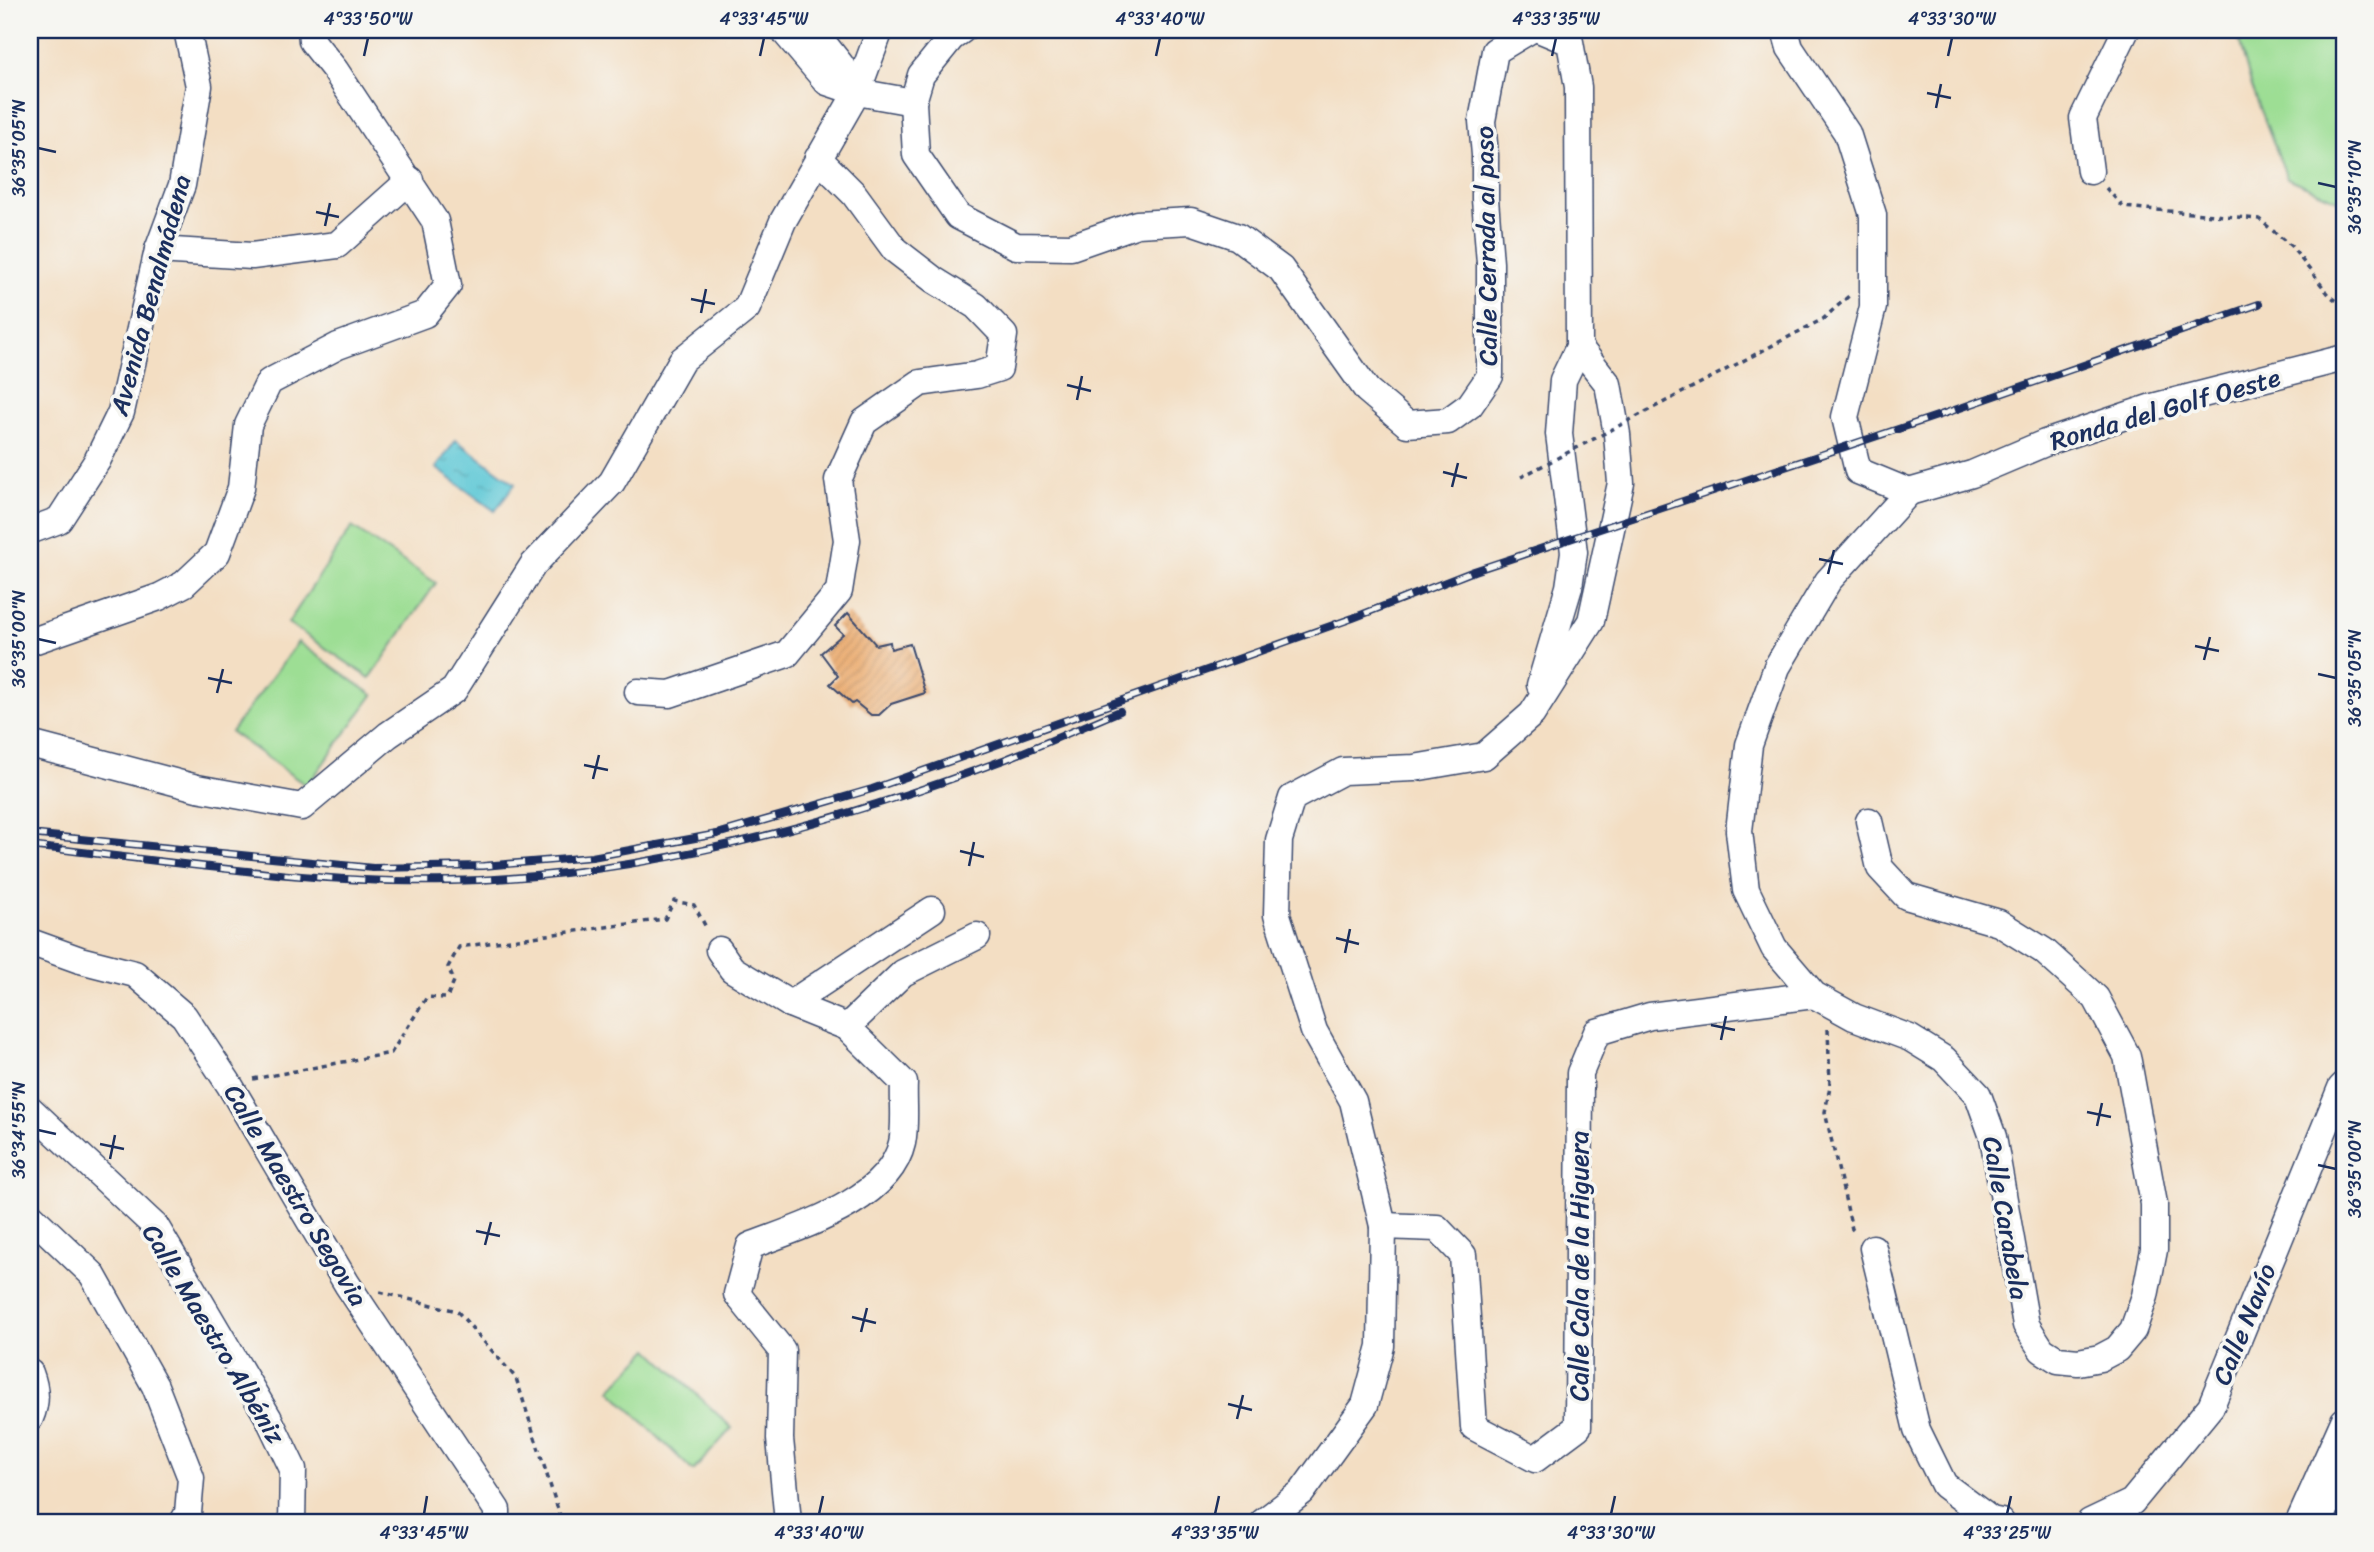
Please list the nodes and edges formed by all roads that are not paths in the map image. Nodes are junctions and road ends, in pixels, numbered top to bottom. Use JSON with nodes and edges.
{"nodes":[{"id":1,"x":187,"y":30,"type":"edge"},
{"id":2,"x":783,"y":30,"type":"edge"},
{"id":3,"x":813,"y":30,"type":"edge"},
{"id":4,"x":880,"y":30,"type":"edge"},
{"id":5,"x":962,"y":30,"type":"edge"},
{"id":6,"x":1530,"y":30,"type":"edge"},
{"id":7,"x":1541,"y":30,"type":"edge"},
{"id":8,"x":1785,"y":30,"type":"edge"},
{"id":9,"x":2126,"y":30,"type":"edge"},
{"id":10,"x":318,"y":34,"type":"edge"},
{"id":11,"x":857,"y":92,"type":"junction"},
{"id":12,"x":913,"y":102,"type":"junction"},
{"id":13,"x":818,"y":158,"type":"junction"},
{"id":14,"x":2090,"y":171,"type":"road end"},
{"id":15,"x":410,"y":180,"type":"junction"},
{"id":16,"x":158,"y":250,"type":"junction"},
{"id":17,"x":1579,"y":347,"type":"junction"},
{"id":18,"x":2344,"y":358,"type":"edge"},
{"id":19,"x":1909,"y":492,"type":"junction"},
{"id":20,"x":32,"y":530,"type":"dead end"},
{"id":21,"x":30,"y":642,"type":"edge"},
{"id":22,"x":638,"y":692,"type":"dead end"},
{"id":23,"x":1532,"y":714,"type":"junction"},
{"id":24,"x":30,"y":744,"type":"edge"},
{"id":25,"x":1869,"y":821,"type":"dead end"},
{"id":26,"x":932,"y":910,"type":"dead end"},
{"id":27,"x":976,"y":936,"type":"dead end"},
{"id":28,"x":30,"y":942,"type":"edge"},
{"id":29,"x":719,"y":950,"type":"road end"},
{"id":30,"x":1814,"y":995,"type":"junction"},
{"id":31,"x":790,"y":1004,"type":"junction"},
{"id":32,"x":847,"y":1027,"type":"junction"},
{"id":33,"x":2344,"y":1085,"type":"edge"},
{"id":34,"x":30,"y":1109,"type":"edge"},
{"id":35,"x":30,"y":1215,"type":"edge"},
{"id":36,"x":1383,"y":1226,"type":"junction"},
{"id":37,"x":1873,"y":1248,"type":"road end"},
{"id":38,"x":30,"y":1373,"type":"edge"},
{"id":39,"x":30,"y":1418,"type":"edge"},
{"id":40,"x":2344,"y":1421,"type":"edge"},
{"id":41,"x":2344,"y":1464,"type":"edge"},
{"id":42,"x":183,"y":1522,"type":"edge"},
{"id":43,"x":292,"y":1522,"type":"edge"},
{"id":44,"x":497,"y":1522,"type":"edge"},
{"id":45,"x":788,"y":1522,"type":"edge"},
{"id":46,"x":1263,"y":1522,"type":"edge"},
{"id":47,"x":2001,"y":1522,"type":"edge"},
{"id":48,"x":2090,"y":1522,"type":"edge"},
{"id":49,"x":2299,"y":1522,"type":"edge"},
{"id":50,"x":2320,"y":1522,"type":"edge"}],
"edges":[{"from":1,"to":16,"type":"street","name":"Avenida Benalmádena"},
{"from":2,"to":11,"type":"street"},
{"from":3,"to":11,"type":"street"},
{"from":4,"to":11,"type":"street"},
{"from":5,"to":12,"type":"street"},
{"from":6,"to":12,"type":"street","name":"Calle Cerrada al paso"},
{"from":7,"to":17,"type":"street"},
{"from":8,"to":19,"type":"street"},
{"from":9,"to":14,"type":"street"},
{"from":10,"to":15,"type":"street"},
{"from":11,"to":12,"type":"street"},
{"from":11,"to":13,"type":"street"},
{"from":13,"to":22,"type":"street"},
{"from":13,"to":24,"type":"street"},
{"from":15,"to":16,"type":"street"},
{"from":15,"to":21,"type":"street"},
{"from":16,"to":20,"type":"street","name":"Avenida Benalmádena"},
{"from":17,"to":23,"type":"street"},
{"from":17,"to":23,"type":"street"},
{"from":18,"to":19,"type":"street","name":"Ronda del Golf Oeste"},
{"from":19,"to":30,"type":"street","name":"Calle Carabela"},
{"from":23,"to":36,"type":"street"},
{"from":25,"to":30,"type":"street","name":"Calle Carabela"},
{"from":26,"to":31,"type":"street"},
{"from":27,"to":32,"type":"street"},
{"from":28,"to":44,"type":"street","name":"Calle Maestro Segovia"},
{"from":29,"to":31,"type":"street"},
{"from":30,"to":36,"type":"street","name":"Calle Cala de la Higuera"},
{"from":31,"to":32,"type":"street"},
{"from":32,"to":45,"type":"street"},
{"from":33,"to":48,"type":"street","name":"Calle Navío"},
{"from":34,"to":43,"type":"street","name":"Calle Maestro Albéniz"},
{"from":35,"to":42,"type":"street"},
{"from":36,"to":46,"type":"street"},
{"from":37,"to":47,"type":"street"},
{"from":38,"to":39,"type":"street"},
{"from":40,"to":49,"type":"street"},
{"from":41,"to":50,"type":"street"}]}
